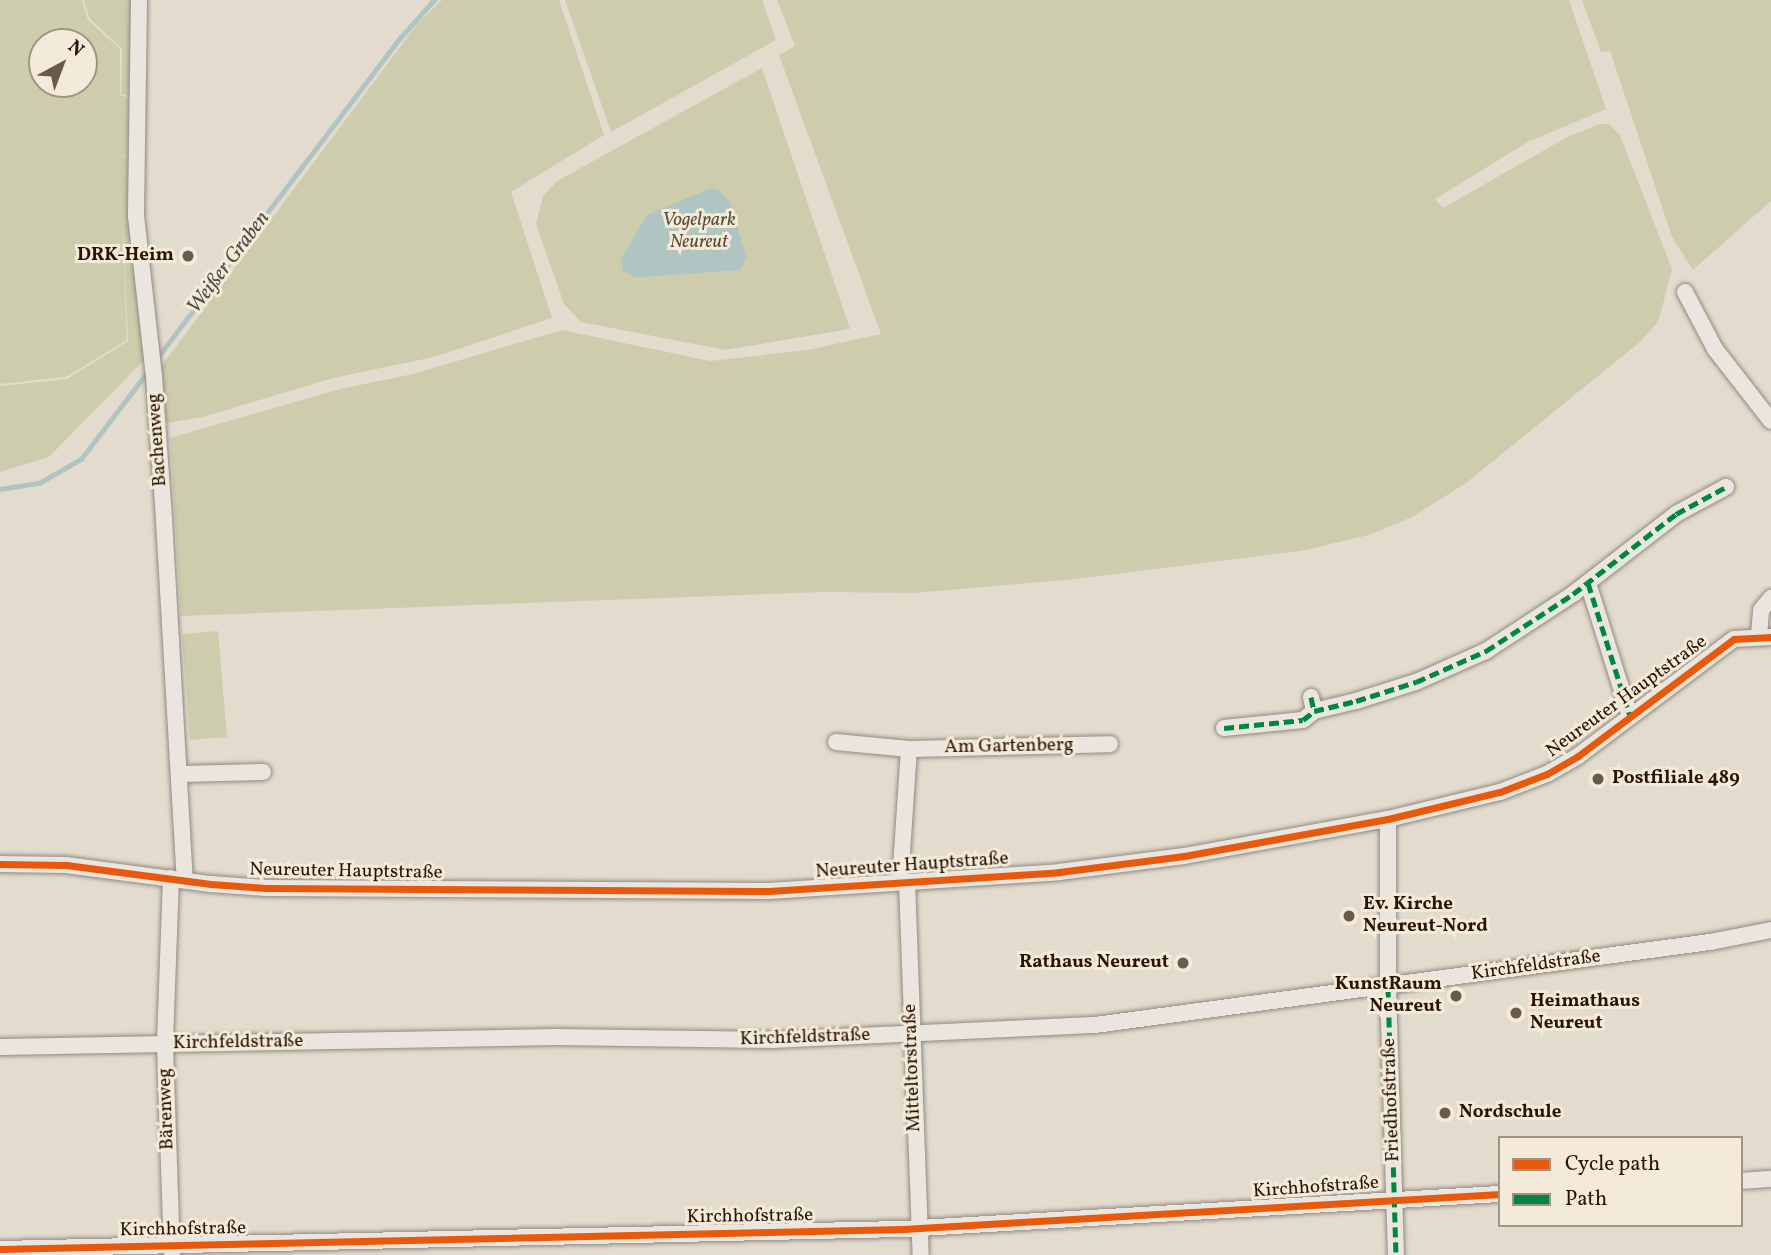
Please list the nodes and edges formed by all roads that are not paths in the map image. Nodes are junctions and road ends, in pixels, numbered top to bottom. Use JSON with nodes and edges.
{"nodes":[{"id":1,"x":139,"y":0,"type":"edge"},
{"id":2,"x":1685,"y":292,"type":"dead end"},
{"id":3,"x":1771,"y":421,"type":"edge"},
{"id":4,"x":1726,"y":487,"type":"dead end"},
{"id":5,"x":1588,"y":583,"type":"junction"},
{"id":6,"x":1771,"y":598,"type":"edge"},
{"id":7,"x":1765,"y":636,"type":"edge"},
{"id":8,"x":1630,"y":716,"type":"junction"},
{"id":9,"x":1224,"y":728,"type":"dead end"},
{"id":10,"x":836,"y":742,"type":"dead end"},
{"id":11,"x":1110,"y":744,"type":"dead end"},
{"id":12,"x":909,"y":749,"type":"junction"},
{"id":13,"x":263,"y":772,"type":"dead end"},
{"id":14,"x":179,"y":774,"type":"junction"},
{"id":15,"x":1388,"y":820,"type":"junction"},
{"id":16,"x":0,"y":864,"type":"edge"},
{"id":17,"x":178,"y":879,"type":"junction"},
{"id":18,"x":903,"y":882,"type":"junction"},
{"id":19,"x":1771,"y":929,"type":"edge"},
{"id":20,"x":1388,"y":987,"type":"junction"},
{"id":21,"x":912,"y":1035,"type":"junction"},
{"id":22,"x":165,"y":1044,"type":"junction"},
{"id":23,"x":0,"y":1047,"type":"edge"},
{"id":24,"x":1771,"y":1180,"type":"edge"},
{"id":25,"x":1743,"y":1181,"type":"edge"},
{"id":26,"x":1498,"y":1194,"type":"edge"},
{"id":27,"x":1396,"y":1199,"type":"junction"},
{"id":28,"x":920,"y":1228,"type":"junction"},
{"id":29,"x":0,"y":1249,"type":"edge"},
{"id":30,"x":172,"y":1250,"type":"edge"},
{"id":31,"x":921,"y":1255,"type":"edge"},
{"id":32,"x":1396,"y":1255,"type":"edge"}],
"edges":[{"from":1,"to":14,"type":"street","name":"Bachenweg"},
{"from":2,"to":3,"type":"street"},
{"from":4,"to":5,"type":"street"},
{"from":5,"to":8,"type":"street"},
{"from":5,"to":9,"type":"street"},
{"from":6,"to":7,"type":"street","name":"Neureuter Hauptstraße"},
{"from":7,"to":8,"type":"street","name":"Neureuter Hauptstraße"},
{"from":8,"to":15,"type":"street","name":"Neureuter Hauptstraße"},
{"from":10,"to":12,"type":"street","name":"Am Gartenberg"},
{"from":11,"to":12,"type":"street","name":"Am Gartenberg"},
{"from":12,"to":18,"type":"street"},
{"from":13,"to":14,"type":"street"},
{"from":14,"to":17,"type":"street","name":"Bachenweg"},
{"from":15,"to":18,"type":"street","name":"Neureuter Hauptstraße"},
{"from":15,"to":20,"type":"street","name":"Friedhofstraße"},
{"from":16,"to":17,"type":"street","name":"Neureuter Hauptstraße"},
{"from":17,"to":18,"type":"street","name":"Neureuter Hauptstraße"},
{"from":17,"to":22,"type":"street","name":"Bärenweg"},
{"from":18,"to":21,"type":"street","name":"Mitteltorstraße"},
{"from":19,"to":20,"type":"street","name":"Kirchfeldstraße"},
{"from":20,"to":21,"type":"street","name":"Kirchfeldstraße"},
{"from":20,"to":27,"type":"street","name":"Friedhofstraße"},
{"from":21,"to":22,"type":"street","name":"Kirchfeldstraße"},
{"from":21,"to":28,"type":"street","name":"Mitteltorstraße"},
{"from":22,"to":23,"type":"street","name":"Kirchfeldstraße"},
{"from":22,"to":30,"type":"street","name":"Bärenweg"},
{"from":24,"to":25,"type":"street"},
{"from":26,"to":27,"type":"street","name":"Kirchhofstraße"},
{"from":27,"to":28,"type":"street","name":"Kirchhofstraße"},
{"from":27,"to":32,"type":"street","name":"Friedhofstraße"},
{"from":28,"to":30,"type":"street","name":"Kirchhofstraße"},
{"from":28,"to":31,"type":"street","name":"Mitteltorstraße"},
{"from":29,"to":30,"type":"street","name":"Kirchhofstraße"}]}
